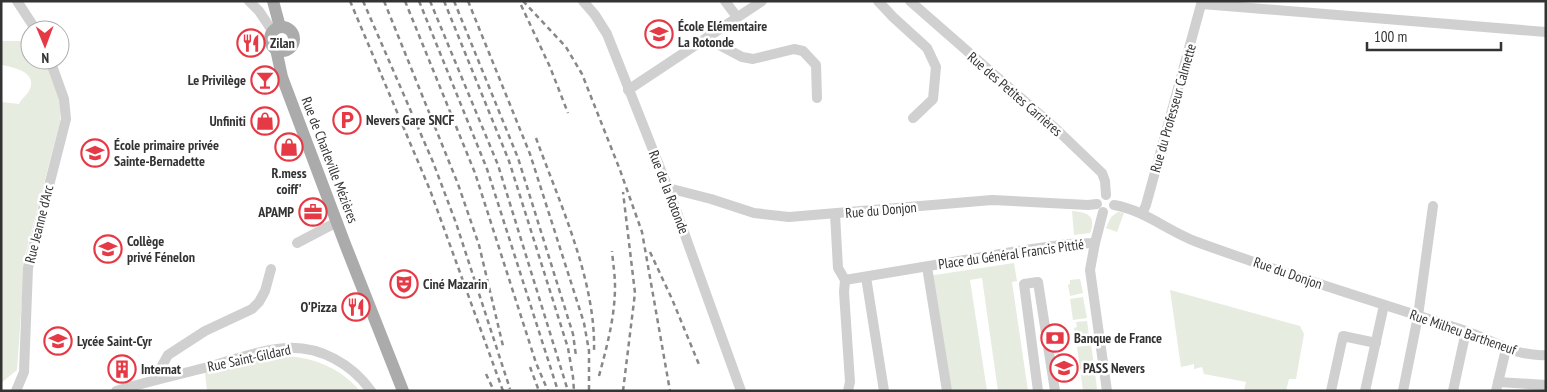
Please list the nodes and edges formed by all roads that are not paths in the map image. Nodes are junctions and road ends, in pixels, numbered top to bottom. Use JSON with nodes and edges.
{"nodes":[{"id":1,"x":249,"y":1,"type":"edge"},
{"id":2,"x":273,"y":1,"type":"edge"},
{"id":3,"x":583,"y":1,"type":"edge"},
{"id":4,"x":725,"y":1,"type":"edge"},
{"id":5,"x":762,"y":1,"type":"edge"},
{"id":6,"x":878,"y":1,"type":"edge"},
{"id":7,"x":910,"y":1,"type":"edge"},
{"id":8,"x":20,"y":2,"type":"edge"},
{"id":9,"x":1202,"y":3,"type":"edge"},
{"id":10,"x":737,"y":17,"type":"junction"},
{"id":11,"x":30,"y":20,"type":"edge"},
{"id":12,"x":276,"y":30,"type":"junction"},
{"id":13,"x":1546,"y":32,"type":"edge"},
{"id":14,"x":709,"y":35,"type":"junction"},
{"id":15,"x":279,"y":54,"type":"junction"},
{"id":16,"x":54,"y":70,"type":"edge"},
{"id":17,"x":628,"y":90,"type":"junction"},
{"id":18,"x":817,"y":98,"type":"dead end"},
{"id":19,"x":912,"y":118,"type":"dead end"},
{"id":20,"x":668,"y":188,"type":"junction"},
{"id":21,"x":1106,"y":195,"type":"junction"},
{"id":22,"x":1114,"y":205,"type":"junction"},
{"id":23,"x":1433,"y":206,"type":"dead end"},
{"id":24,"x":1100,"y":208,"type":"junction"},
{"id":25,"x":834,"y":214,"type":"junction"},
{"id":26,"x":1142,"y":214,"type":"junction"},
{"id":27,"x":337,"y":222,"type":"junction"},
{"id":28,"x":297,"y":243,"type":"dead end"},
{"id":29,"x":1095,"y":243,"type":"junction"},
{"id":30,"x":927,"y":267,"type":"junction"},
{"id":31,"x":271,"y":269,"type":"dead end"},
{"id":32,"x":866,"y":276,"type":"junction"},
{"id":33,"x":845,"y":280,"type":"junction"},
{"id":34,"x":1382,"y":305,"type":"junction"},
{"id":35,"x":1418,"y":316,"type":"junction"},
{"id":36,"x":1466,"y":331,"type":"junction"},
{"id":37,"x":1376,"y":343,"type":"junction"},
{"id":38,"x":1506,"y":348,"type":"junction"},
{"id":39,"x":1546,"y":355,"type":"edge"},
{"id":40,"x":154,"y":380,"type":"junction"},
{"id":41,"x":1546,"y":385,"type":"edge"},
{"id":42,"x":1497,"y":386,"type":"edge"},
{"id":43,"x":16,"y":391,"type":"edge"},
{"id":44,"x":116,"y":391,"type":"edge"},
{"id":45,"x":371,"y":391,"type":"edge"},
{"id":46,"x":403,"y":391,"type":"edge"},
{"id":47,"x":741,"y":391,"type":"edge"},
{"id":48,"x":848,"y":391,"type":"edge"},
{"id":49,"x":884,"y":391,"type":"edge"},
{"id":50,"x":946,"y":391,"type":"edge"},
{"id":51,"x":1038,"y":391,"type":"edge"},
{"id":52,"x":1055,"y":391,"type":"edge"},
{"id":53,"x":1107,"y":391,"type":"edge"},
{"id":54,"x":1331,"y":391,"type":"edge"},
{"id":55,"x":1365,"y":391,"type":"edge"},
{"id":56,"x":1403,"y":391,"type":"edge"},
{"id":57,"x":1453,"y":391,"type":"edge"}],
"edges":[{"from":1,"to":12,"type":"street"},
{"from":2,"to":12,"type":"main road"},
{"from":3,"to":17,"type":"street","name":"Rue de la Rotonde"},
{"from":4,"to":10,"type":"street"},
{"from":5,"to":10,"type":"street"},
{"from":6,"to":19,"type":"street"},
{"from":7,"to":21,"type":"street","name":"Rue des Petites Carrières"},
{"from":8,"to":11,"type":"street"},
{"from":9,"to":13,"type":"street"},
{"from":9,"to":26,"type":"street","name":"Rue du Professeur Calmette"},
{"from":10,"to":14,"type":"street"},
{"from":12,"to":15,"type":"main road"},
{"from":12,"to":15,"type":"main road"},
{"from":14,"to":17,"type":"street"},
{"from":14,"to":18,"type":"street"},
{"from":15,"to":27,"type":"main road","name":"Rue de Charleville Mézières"},
{"from":16,"to":43,"type":"street","name":"Rue Jeanne d'Arc"},
{"from":17,"to":20,"type":"street","name":"Rue de la Rotonde"},
{"from":20,"to":25,"type":"street","name":"Rue du Donjon"},
{"from":20,"to":47,"type":"street","name":"Rue de la Rotonde"},
{"from":21,"to":22,"type":"street"},
{"from":21,"to":24,"type":"street"},
{"from":22,"to":24,"type":"street"},
{"from":22,"to":26,"type":"street","name":"Rue du Donjon"},
{"from":23,"to":35,"type":"street"},
{"from":24,"to":25,"type":"street","name":"Rue du Donjon"},
{"from":24,"to":29,"type":"street"},
{"from":25,"to":33,"type":"street"},
{"from":26,"to":34,"type":"street","name":"Rue du Donjon"},
{"from":27,"to":28,"type":"street"},
{"from":27,"to":46,"type":"main road","name":"Rue de Charleville Mézières"},
{"from":29,"to":30,"type":"street","name":"Place du Général Francis Pittié"},
{"from":29,"to":53,"type":"street"},
{"from":30,"to":32,"type":"street","name":"Place du Général Francis Pittié"},
{"from":30,"to":50,"type":"street","name":"Place du Général Francis Pittié"},
{"from":31,"to":40,"type":"street"},
{"from":32,"to":33,"type":"street","name":"Place du Général Francis Pittié"},
{"from":32,"to":49,"type":"street"},
{"from":33,"to":48,"type":"street"},
{"from":34,"to":35,"type":"street","name":"Rue Milheu Bartheneuf"},
{"from":34,"to":37,"type":"street"},
{"from":35,"to":36,"type":"street","name":"Rue Milheu Bartheneuf"},
{"from":35,"to":56,"type":"street"},
{"from":36,"to":38,"type":"street","name":"Rue Milheu Bartheneuf"},
{"from":36,"to":57,"type":"street"},
{"from":37,"to":54,"type":"street"},
{"from":37,"to":55,"type":"street"},
{"from":38,"to":39,"type":"street","name":"Rue Milheu Bartheneuf"},
{"from":38,"to":42,"type":"street"},
{"from":40,"to":44,"type":"street","name":"Rue Saint-Gildard"},
{"from":40,"to":45,"type":"street","name":"Rue Saint-Gildard"},
{"from":41,"to":42,"type":"street"},
{"from":51,"to":52,"type":"street"}]}
